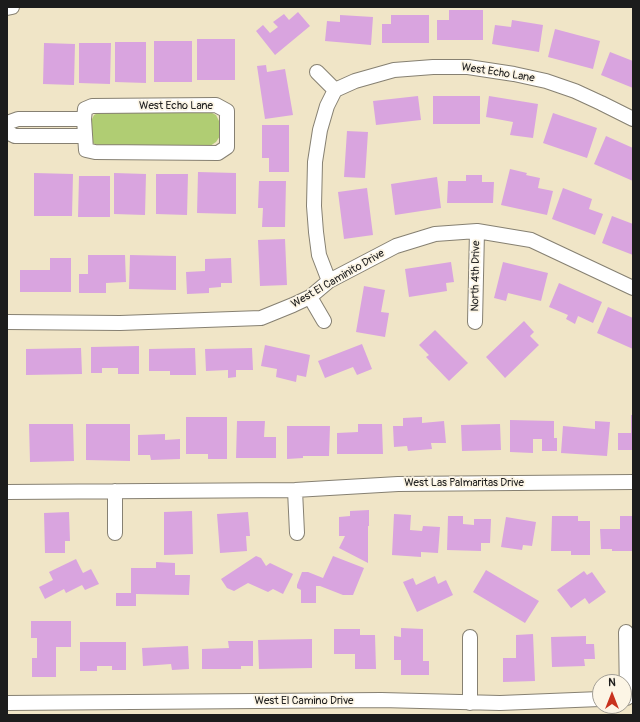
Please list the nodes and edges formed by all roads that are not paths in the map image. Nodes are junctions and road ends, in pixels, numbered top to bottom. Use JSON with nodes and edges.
{"nodes":[{"id":1,"x":12,"y":7,"type":"edge"},
{"id":2,"x":7,"y":8,"type":"edge"},
{"id":3,"x":317,"y":72,"type":"dead end"},
{"id":4,"x":335,"y":90,"type":"junction"},
{"id":5,"x":84,"y":118,"type":"junction"},
{"id":6,"x":633,"y":119,"type":"edge"},
{"id":7,"x":7,"y":122,"type":"edge"},
{"id":8,"x":7,"y":132,"type":"edge"},
{"id":9,"x":85,"y":136,"type":"junction"},
{"id":10,"x":477,"y":231,"type":"junction"},
{"id":11,"x":329,"y":281,"type":"junction"},
{"id":12,"x":633,"y":288,"type":"edge"},
{"id":13,"x":310,"y":297,"type":"junction"},
{"id":14,"x":324,"y":321,"type":"dead end"},
{"id":15,"x":7,"y":322,"type":"edge"},
{"id":16,"x":475,"y":322,"type":"dead end"},
{"id":17,"x":633,"y":482,"type":"edge"},
{"id":18,"x":295,"y":490,"type":"junction"},
{"id":19,"x":115,"y":491,"type":"junction"},
{"id":20,"x":7,"y":492,"type":"edge"},
{"id":21,"x":115,"y":533,"type":"dead end"},
{"id":22,"x":296,"y":533,"type":"dead end"},
{"id":23,"x":626,"y":632,"type":"dead end"},
{"id":24,"x":470,"y":637,"type":"dead end"},
{"id":25,"x":627,"y":674,"type":"edge"},
{"id":26,"x":592,"y":699,"type":"edge"},
{"id":27,"x":7,"y":703,"type":"edge"},
{"id":28,"x":470,"y":703,"type":"junction"}],
"edges":[{"from":1,"to":2,"type":"street"},
{"from":3,"to":4,"type":"street"},
{"from":4,"to":6,"type":"street","name":"West Echo Lane"},
{"from":4,"to":11,"type":"street"},
{"from":5,"to":7,"type":"street"},
{"from":5,"to":9,"type":"street","name":"West Echo Lane"},
{"from":5,"to":9,"type":"street","name":"West Echo Lane"},
{"from":8,"to":9,"type":"street"},
{"from":10,"to":11,"type":"street","name":"West El Caminito Drive"},
{"from":10,"to":12,"type":"street","name":"West El Caminito Drive"},
{"from":10,"to":16,"type":"street","name":"North 4th Drive"},
{"from":11,"to":13,"type":"street","name":"West El Caminito Drive"},
{"from":13,"to":14,"type":"street"},
{"from":13,"to":15,"type":"street","name":"West El Caminito Drive"},
{"from":17,"to":18,"type":"street","name":"West Las Palmaritas Drive"},
{"from":18,"to":19,"type":"street","name":"West Las Palmaritas Drive"},
{"from":18,"to":22,"type":"street"},
{"from":19,"to":20,"type":"street","name":"West Las Palmaritas Drive"},
{"from":19,"to":21,"type":"street"},
{"from":23,"to":25,"type":"street"},
{"from":24,"to":28,"type":"street"},
{"from":26,"to":28,"type":"street","name":"West El Camino Drive"},
{"from":27,"to":28,"type":"street","name":"West El Camino Drive"}]}
